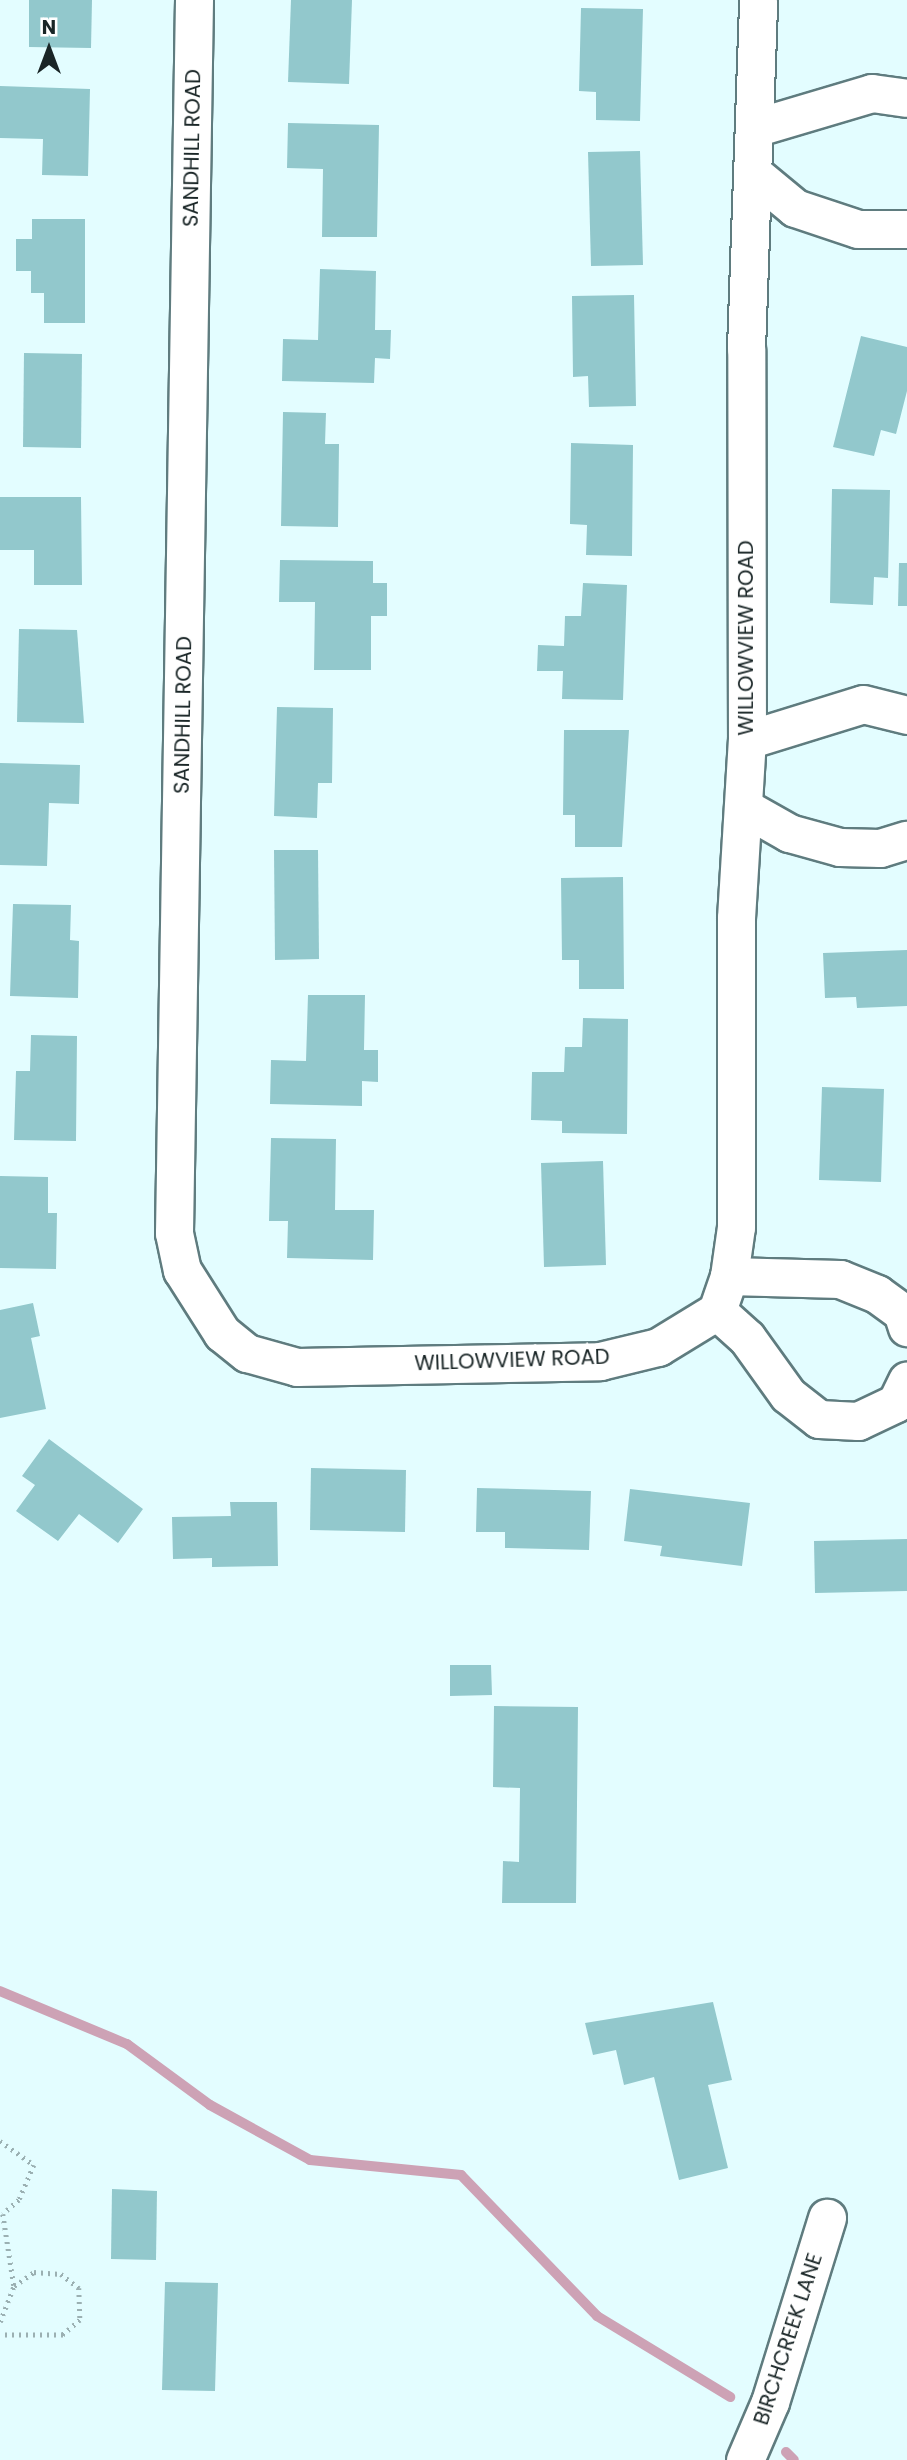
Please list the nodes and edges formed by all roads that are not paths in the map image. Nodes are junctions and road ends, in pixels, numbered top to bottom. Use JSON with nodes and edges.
{"nodes":[{"id":1,"x":194,"y":0,"type":"edge"},
{"id":2,"x":758,"y":0,"type":"edge"},
{"id":3,"x":907,"y":98,"type":"edge"},
{"id":4,"x":754,"y":128,"type":"junction"},
{"id":5,"x":754,"y":174,"type":"junction"},
{"id":6,"x":907,"y":229,"type":"edge"},
{"id":7,"x":907,"y":715,"type":"edge"},
{"id":8,"x":747,"y":740,"type":"junction"},
{"id":9,"x":745,"y":808,"type":"junction"},
{"id":10,"x":907,"y":840,"type":"edge"},
{"id":11,"x":729,"y":1276,"type":"junction"},
{"id":12,"x":717,"y":1311,"type":"junction"},
{"id":13,"x":907,"y":1327,"type":"edge"},
{"id":14,"x":297,"y":1367,"type":"joint"},
{"id":15,"x":907,"y":1380,"type":"edge"},
{"id":16,"x":827,"y":2218,"type":"dead end"},
{"id":17,"x":745,"y":2460,"type":"edge"}],
"edges":[{"from":1,"to":14,"type":"street","name":"SANDHILL ROAD"},
{"from":2,"to":4,"type":"street","name":"WILLOWVIEW ROAD"},
{"from":3,"to":4,"type":"street"},
{"from":4,"to":5,"type":"street","name":"WILLOWVIEW ROAD"},
{"from":5,"to":6,"type":"street"},
{"from":5,"to":8,"type":"street","name":"WILLOWVIEW ROAD"},
{"from":7,"to":8,"type":"street"},
{"from":8,"to":9,"type":"street","name":"WILLOWVIEW ROAD"},
{"from":9,"to":10,"type":"street"},
{"from":9,"to":11,"type":"street","name":"WILLOWVIEW ROAD"},
{"from":11,"to":12,"type":"street","name":"WILLOWVIEW ROAD"},
{"from":11,"to":13,"type":"street"},
{"from":12,"to":14,"type":"street","name":"WILLOWVIEW ROAD"},
{"from":12,"to":15,"type":"street"},
{"from":16,"to":17,"type":"street","name":"BIRCHCREEK LANE"}]}
